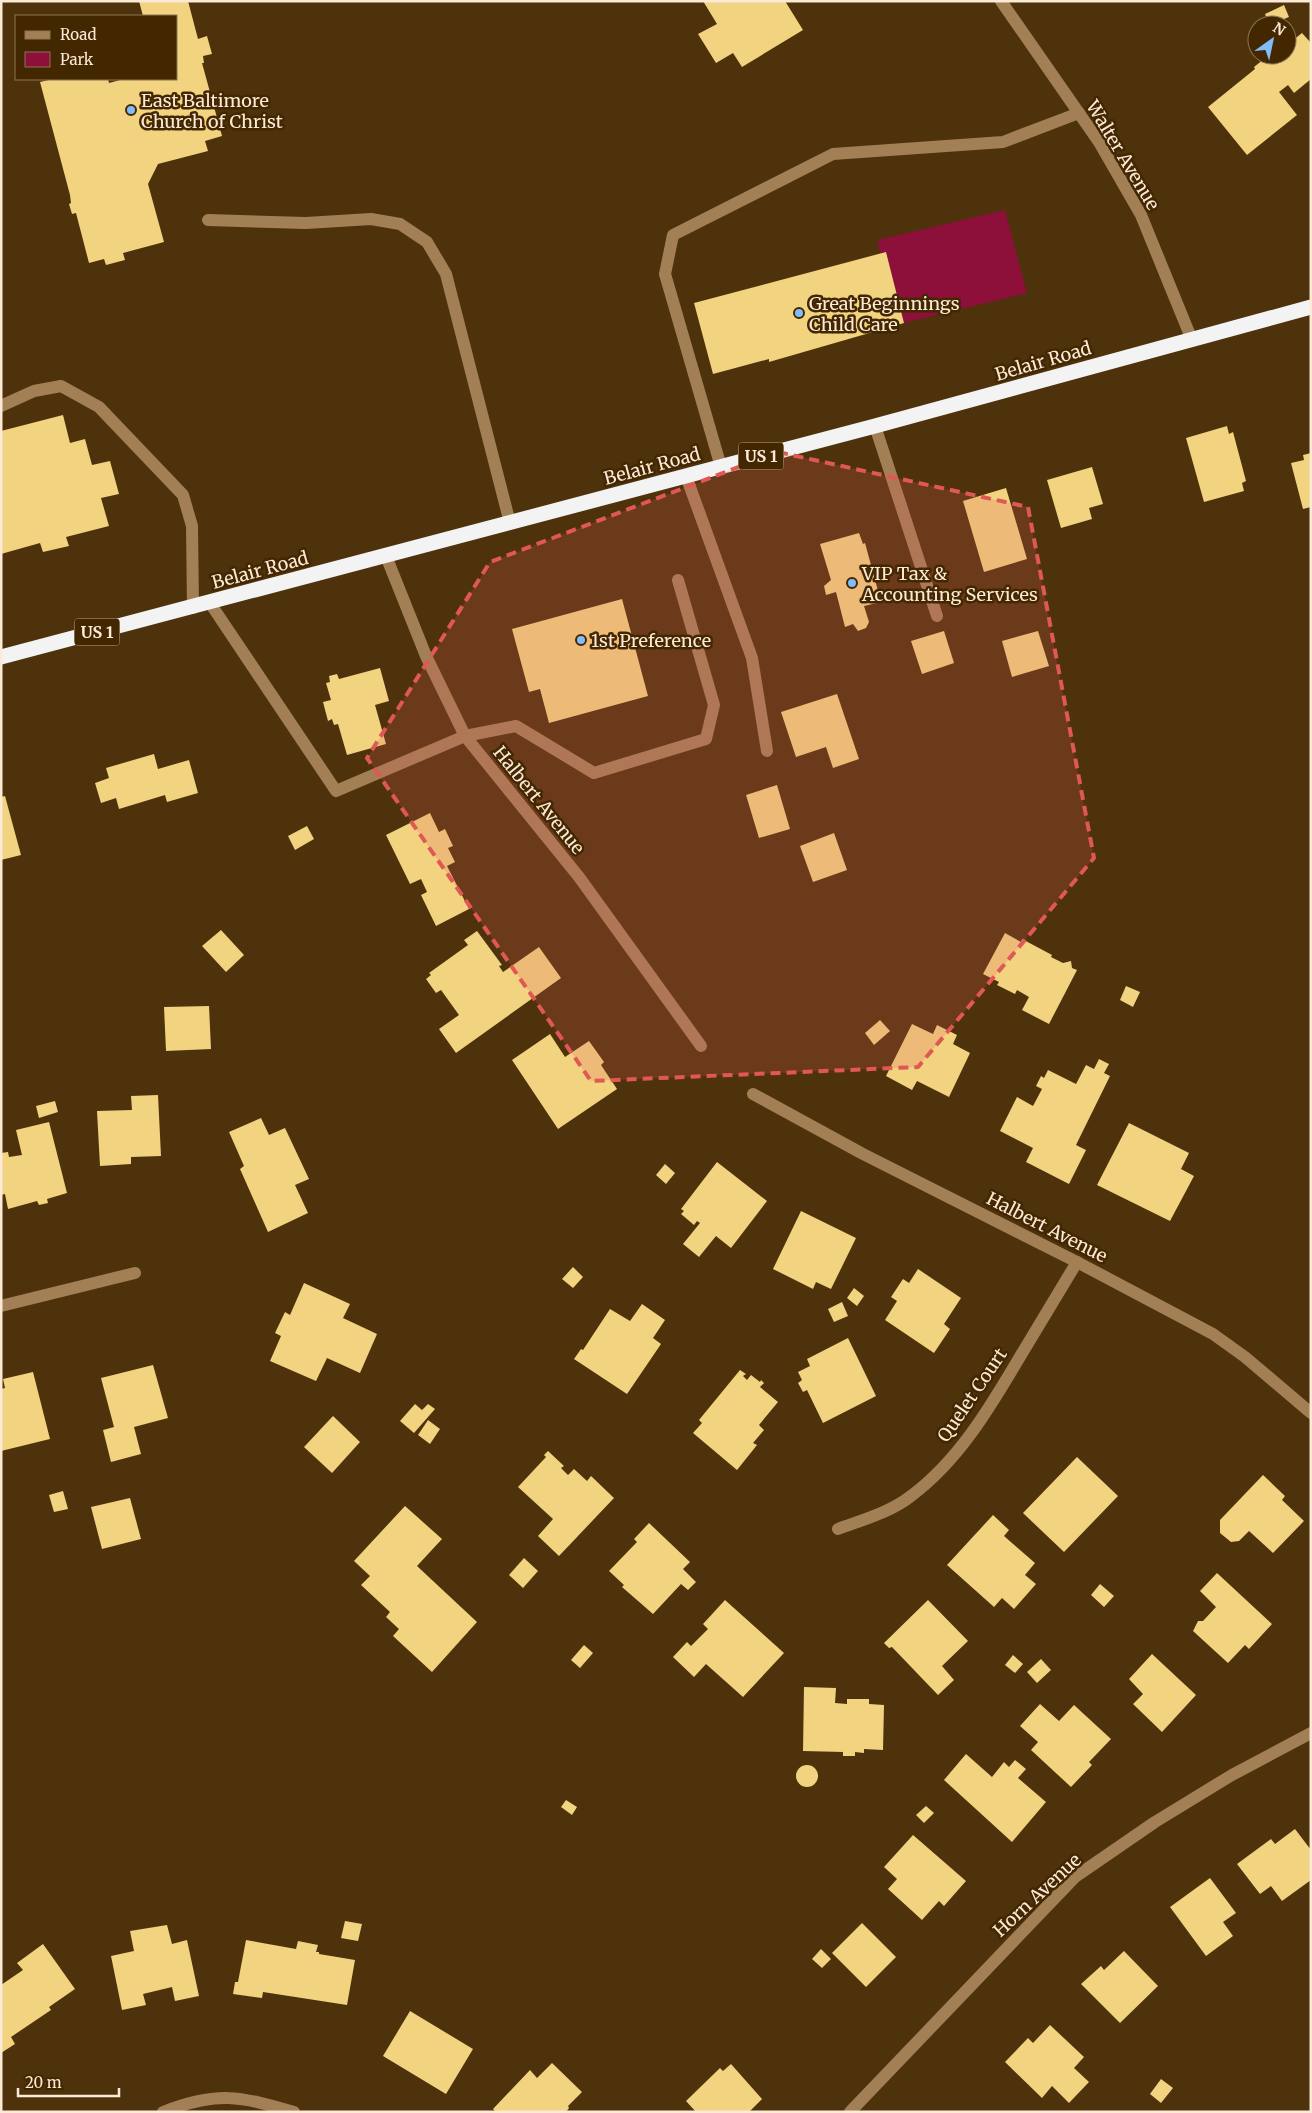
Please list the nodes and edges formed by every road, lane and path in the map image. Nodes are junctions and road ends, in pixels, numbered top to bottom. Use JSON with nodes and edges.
{"nodes":[{"id":1,"x":1001,"y":1,"type":"edge"},
{"id":2,"x":1079,"y":113,"type":"junction"},
{"id":3,"x":208,"y":220,"type":"dead end"},
{"id":4,"x":1311,"y":307,"type":"edge"},
{"id":5,"x":1192,"y":340,"type":"junction"},
{"id":6,"x":1,"y":406,"type":"edge"},
{"id":7,"x":875,"y":426,"type":"junction"},
{"id":8,"x":721,"y":467,"type":"junction"},
{"id":9,"x":686,"y":476,"type":"junction"},
{"id":10,"x":510,"y":523,"type":"junction"},
{"id":11,"x":386,"y":556,"type":"junction"},
{"id":12,"x":678,"y":580,"type":"dead end"},
{"id":13,"x":210,"y":603,"type":"junction"},
{"id":14,"x":193,"y":608,"type":"junction"},
{"id":15,"x":937,"y":616,"type":"dead end"},
{"id":16,"x":1,"y":657,"type":"edge"},
{"id":17,"x":465,"y":736,"type":"junction"},
{"id":18,"x":767,"y":751,"type":"dead end"},
{"id":19,"x":701,"y":1046,"type":"dead end"},
{"id":20,"x":753,"y":1094,"type":"dead end"},
{"id":21,"x":1077,"y":1262,"type":"junction"},
{"id":22,"x":135,"y":1273,"type":"dead end"},
{"id":23,"x":1,"y":1306,"type":"edge"},
{"id":24,"x":1311,"y":1413,"type":"edge"},
{"id":25,"x":838,"y":1529,"type":"dead end"},
{"id":26,"x":1311,"y":1733,"type":"edge"},
{"id":27,"x":163,"y":2112,"type":"edge"},
{"id":28,"x":294,"y":2112,"type":"edge"},
{"id":29,"x":850,"y":2112,"type":"edge"}],
"edges":[{"from":1,"to":2,"type":"street","name":"Walter Avenue"},
{"from":2,"to":5,"type":"street","name":"Walter Avenue"},
{"from":2,"to":8,"type":"street"},
{"from":3,"to":10,"type":"street"},
{"from":4,"to":5,"type":"highway","name":"Belair Road","number":"US 1"},
{"from":5,"to":7,"type":"highway","name":"Belair Road","number":"US 1"},
{"from":6,"to":14,"type":"street"},
{"from":7,"to":8,"type":"highway","name":"Belair Road","number":"US 1"},
{"from":7,"to":15,"type":"street"},
{"from":8,"to":9,"type":"highway","name":"Belair Road","number":"US 1"},
{"from":9,"to":10,"type":"highway","name":"Belair Road","number":"US 1"},
{"from":9,"to":18,"type":"street"},
{"from":10,"to":11,"type":"highway","name":"Belair Road","number":"US 1"},
{"from":11,"to":13,"type":"highway","name":"Belair Road","number":"US 1"},
{"from":11,"to":17,"type":"street","name":"Halbert Avenue"},
{"from":12,"to":17,"type":"street"},
{"from":13,"to":14,"type":"highway","name":"Belair Road","number":"US 1"},
{"from":13,"to":17,"type":"street"},
{"from":14,"to":16,"type":"highway","name":"Belair Road","number":"US 1"},
{"from":17,"to":19,"type":"street","name":"Halbert Avenue"},
{"from":20,"to":21,"type":"street","name":"Halbert Avenue"},
{"from":21,"to":24,"type":"street","name":"Halbert Avenue"},
{"from":21,"to":25,"type":"street","name":"Quelet Court"},
{"from":22,"to":23,"type":"street"},
{"from":26,"to":29,"type":"street","name":"Horn Avenue"},
{"from":27,"to":28,"type":"street"}]}
